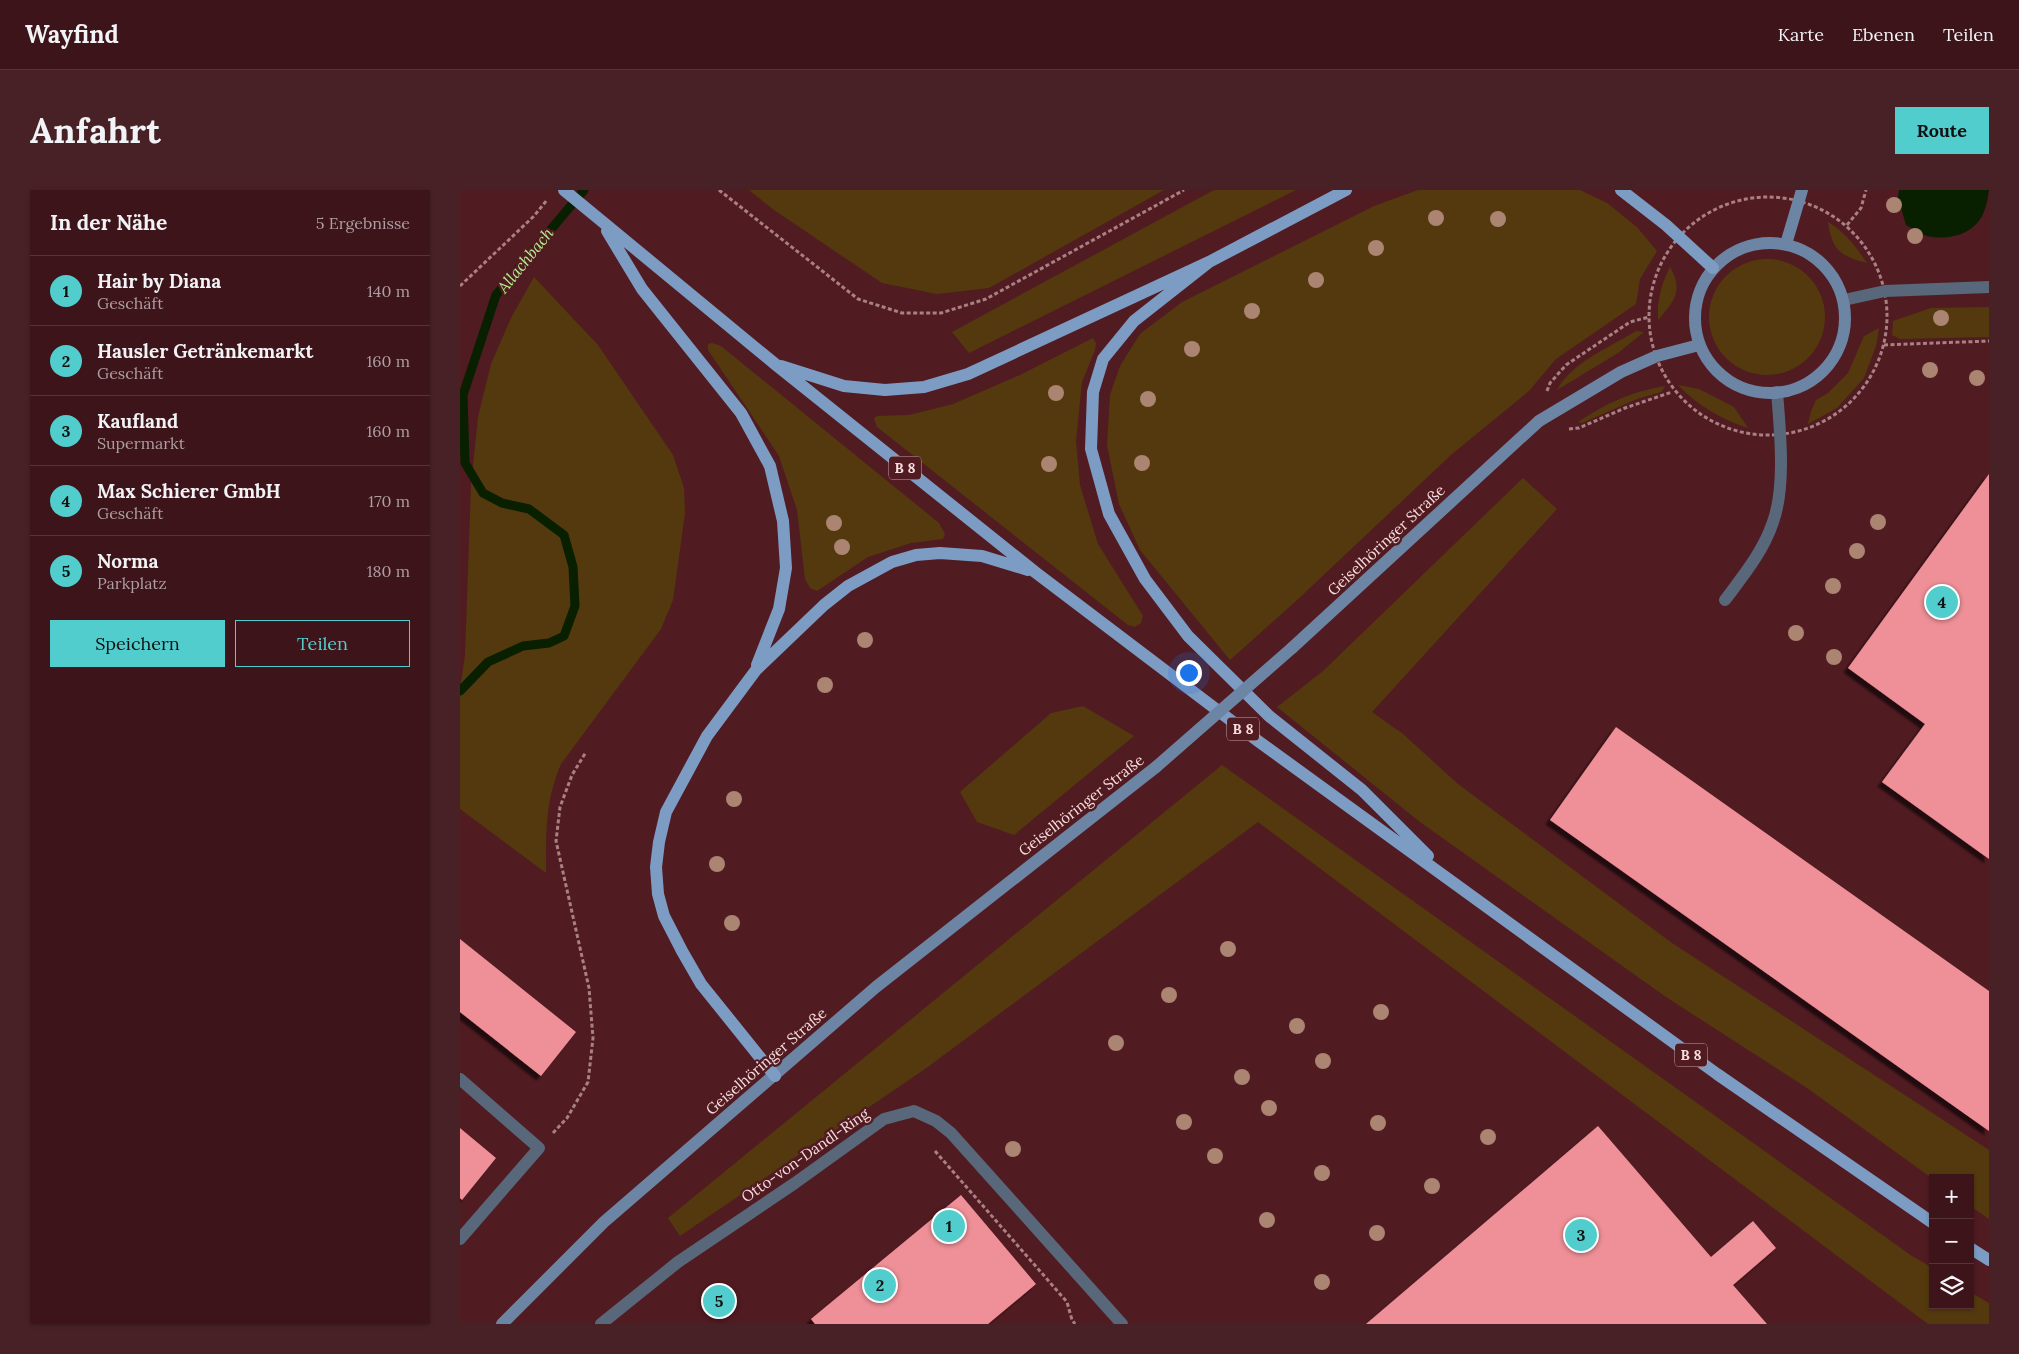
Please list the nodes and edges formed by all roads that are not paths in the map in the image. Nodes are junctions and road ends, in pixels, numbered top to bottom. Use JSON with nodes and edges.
{"nodes":[{"id":1,"x":564,"y":190,"type":"edge"},
{"id":2,"x":1346,"y":190,"type":"edge"},
{"id":3,"x":1621,"y":190,"type":"edge"},
{"id":4,"x":1801,"y":196,"type":"edge"},
{"id":5,"x":602,"y":222,"type":"junction"},
{"id":6,"x":1786,"y":244,"type":"junction"},
{"id":7,"x":1209,"y":262,"type":"junction"},
{"id":8,"x":1713,"y":268,"type":"junction"},
{"id":9,"x":1989,"y":287,"type":"edge"},
{"id":10,"x":1844,"y":300,"type":"junction"},
{"id":11,"x":1699,"y":345,"type":"junction"},
{"id":12,"x":775,"y":364,"type":"junction"},
{"id":13,"x":1777,"y":392,"type":"junction"},
{"id":14,"x":1035,"y":572,"type":"junction"},
{"id":15,"x":1725,"y":600,"type":"dead end"},
{"id":16,"x":756,"y":670,"type":"junction"},
{"id":17,"x":1454,"y":882,"type":"junction"},
{"id":18,"x":774,"y":1076,"type":"junction"},
{"id":19,"x":460,"y":1079,"type":"edge"},
{"id":20,"x":1929,"y":1219,"type":"edge"},
{"id":21,"x":460,"y":1239,"type":"edge"},
{"id":22,"x":1974,"y":1251,"type":"edge"},
{"id":23,"x":1989,"y":1260,"type":"edge"},
{"id":24,"x":502,"y":1324,"type":"edge"},
{"id":25,"x":600,"y":1324,"type":"edge"},
{"id":26,"x":1122,"y":1324,"type":"edge"}],
"edges":[{"from":1,"to":5,"type":"main road","number":"B 8"},
{"from":2,"to":7,"type":"main road"},
{"from":3,"to":8,"type":"main road"},
{"from":4,"to":6,"type":"main road"},
{"from":5,"to":12,"type":"main road","number":"B 8"},
{"from":5,"to":16,"type":"main road"},
{"from":6,"to":8,"type":"main road"},
{"from":6,"to":10,"type":"main road"},
{"from":7,"to":12,"type":"main road"},
{"from":7,"to":17,"type":"main road"},
{"from":8,"to":11,"type":"main road"},
{"from":9,"to":10,"type":"street"},
{"from":10,"to":13,"type":"main road"},
{"from":11,"to":13,"type":"main road"},
{"from":11,"to":18,"type":"main road","name":"Geiselhöringer Straße","bridge":true},
{"from":12,"to":14,"type":"main road","number":"B 8"},
{"from":13,"to":15,"type":"street"},
{"from":14,"to":16,"type":"main road"},
{"from":14,"to":17,"type":"main road","number":"B 8"},
{"from":16,"to":18,"type":"main road"},
{"from":17,"to":20,"type":"main road","number":"B 8"},
{"from":18,"to":24,"type":"main road","name":"Geiselhöringer Straße"},
{"from":19,"to":21,"type":"street"},
{"from":22,"to":23,"type":"main road"},
{"from":25,"to":26,"type":"street","name":"Otto-von-Dandl-Ring"}]}
